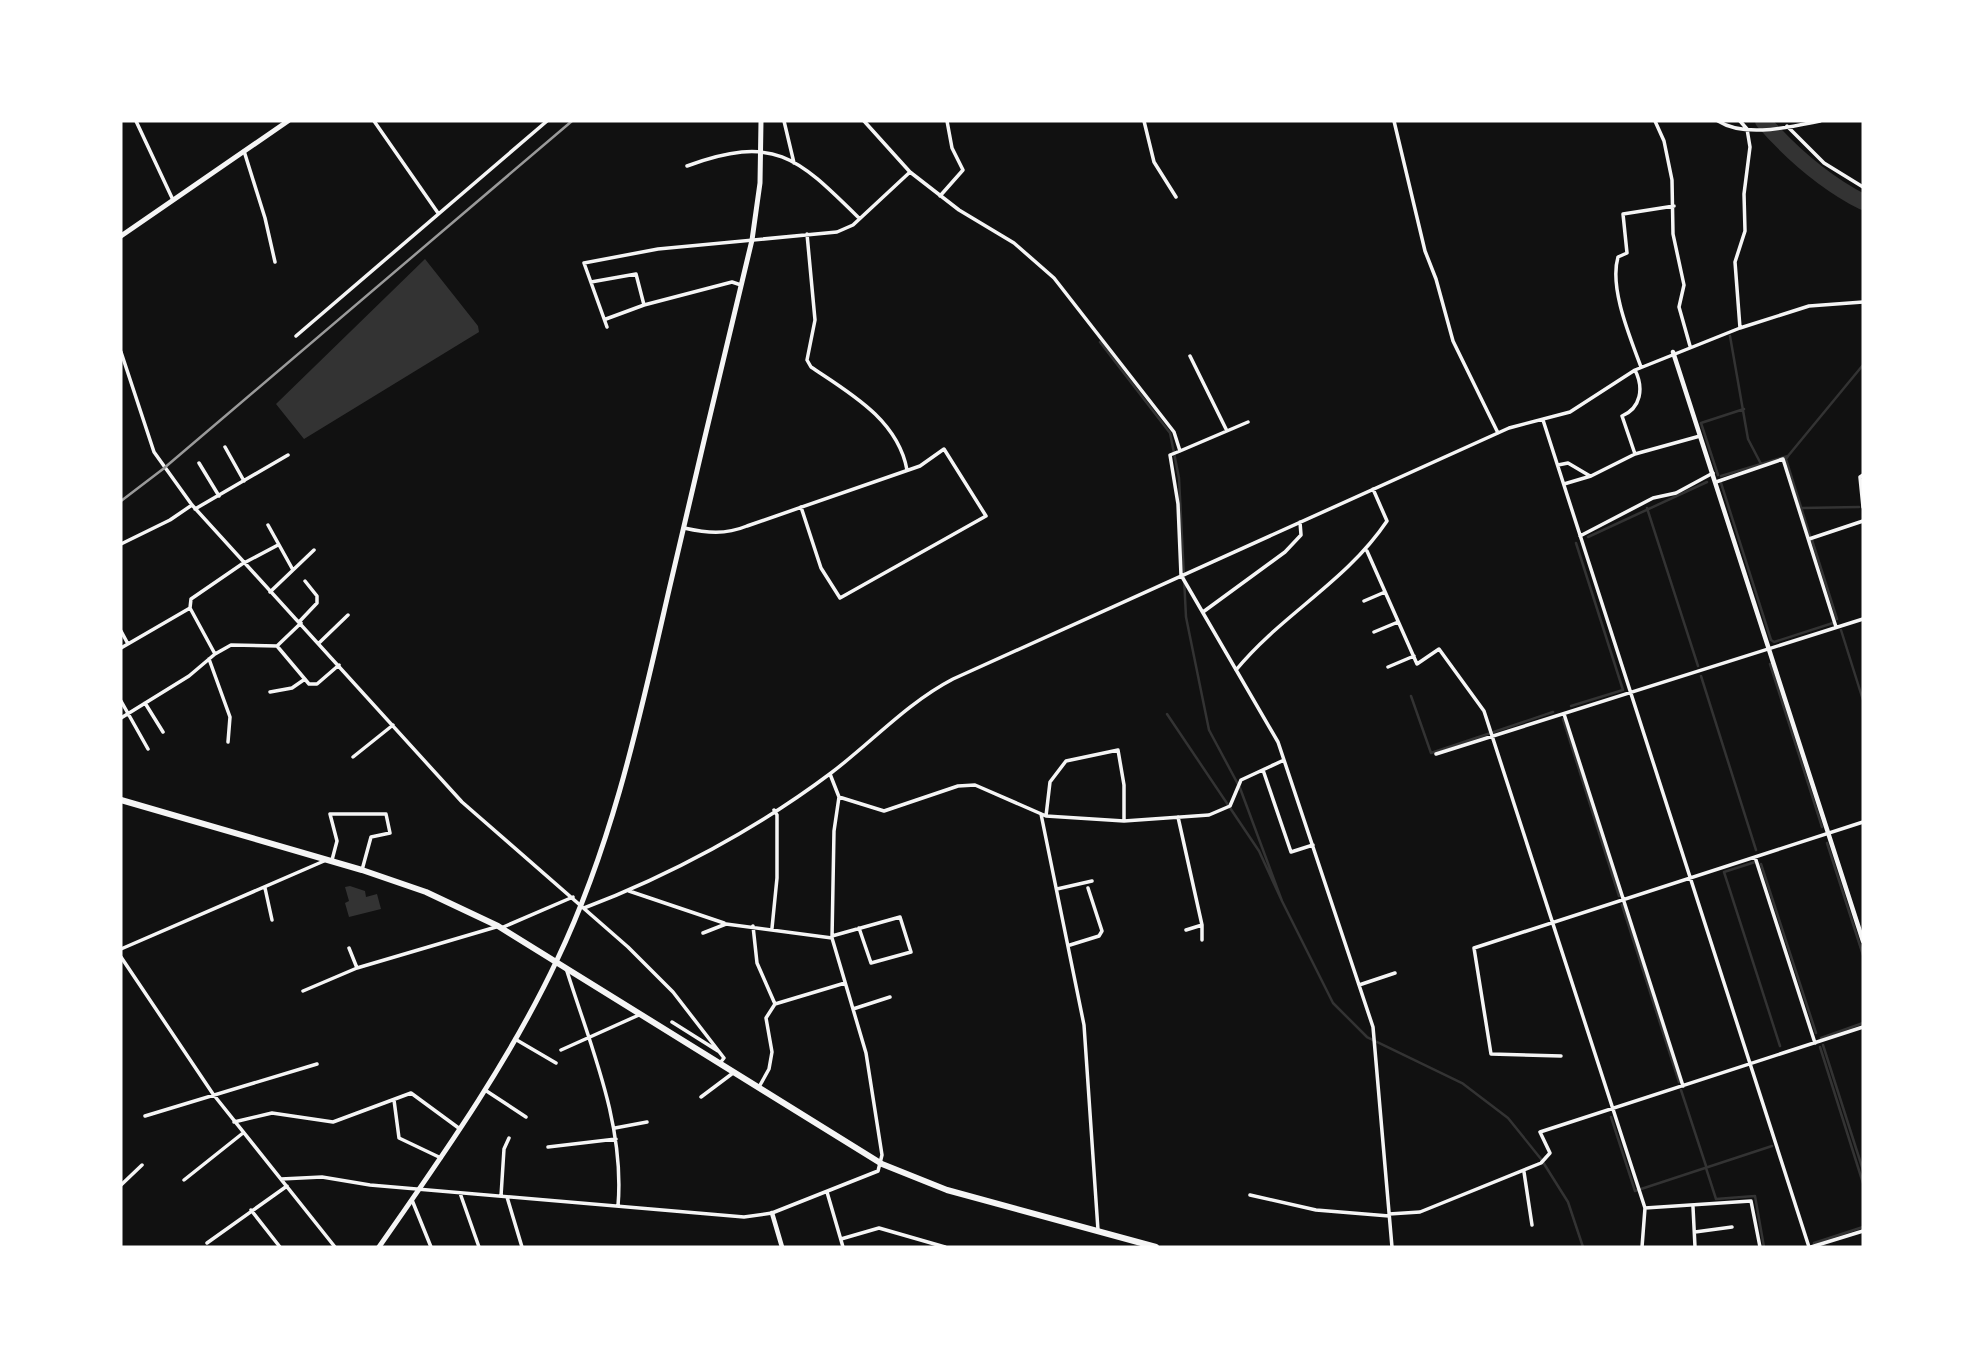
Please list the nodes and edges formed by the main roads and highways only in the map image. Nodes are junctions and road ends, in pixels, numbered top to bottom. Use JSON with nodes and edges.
{"nodes":[{"id":1,"x":288,"y":121,"type":"edge"},
{"id":2,"x":761,"y":121,"type":"edge"},
{"id":3,"x":121,"y":236,"type":"edge"},
{"id":4,"x":121,"y":800,"type":"edge"},
{"id":5,"x":557,"y":961,"type":"junction"},
{"id":6,"x":1142,"y":1245,"type":"edge"},
{"id":7,"x":379,"y":1247,"type":"edge"},
{"id":8,"x":1156,"y":1247,"type":"edge"}],
"edges":[{"from":1,"to":3,"type":"main road"},
{"from":2,"to":5,"type":"main road"},
{"from":4,"to":5,"type":"main road"},
{"from":5,"to":6,"type":"main road"},
{"from":5,"to":7,"type":"main road"},
{"from":6,"to":8,"type":"main road"}]}
